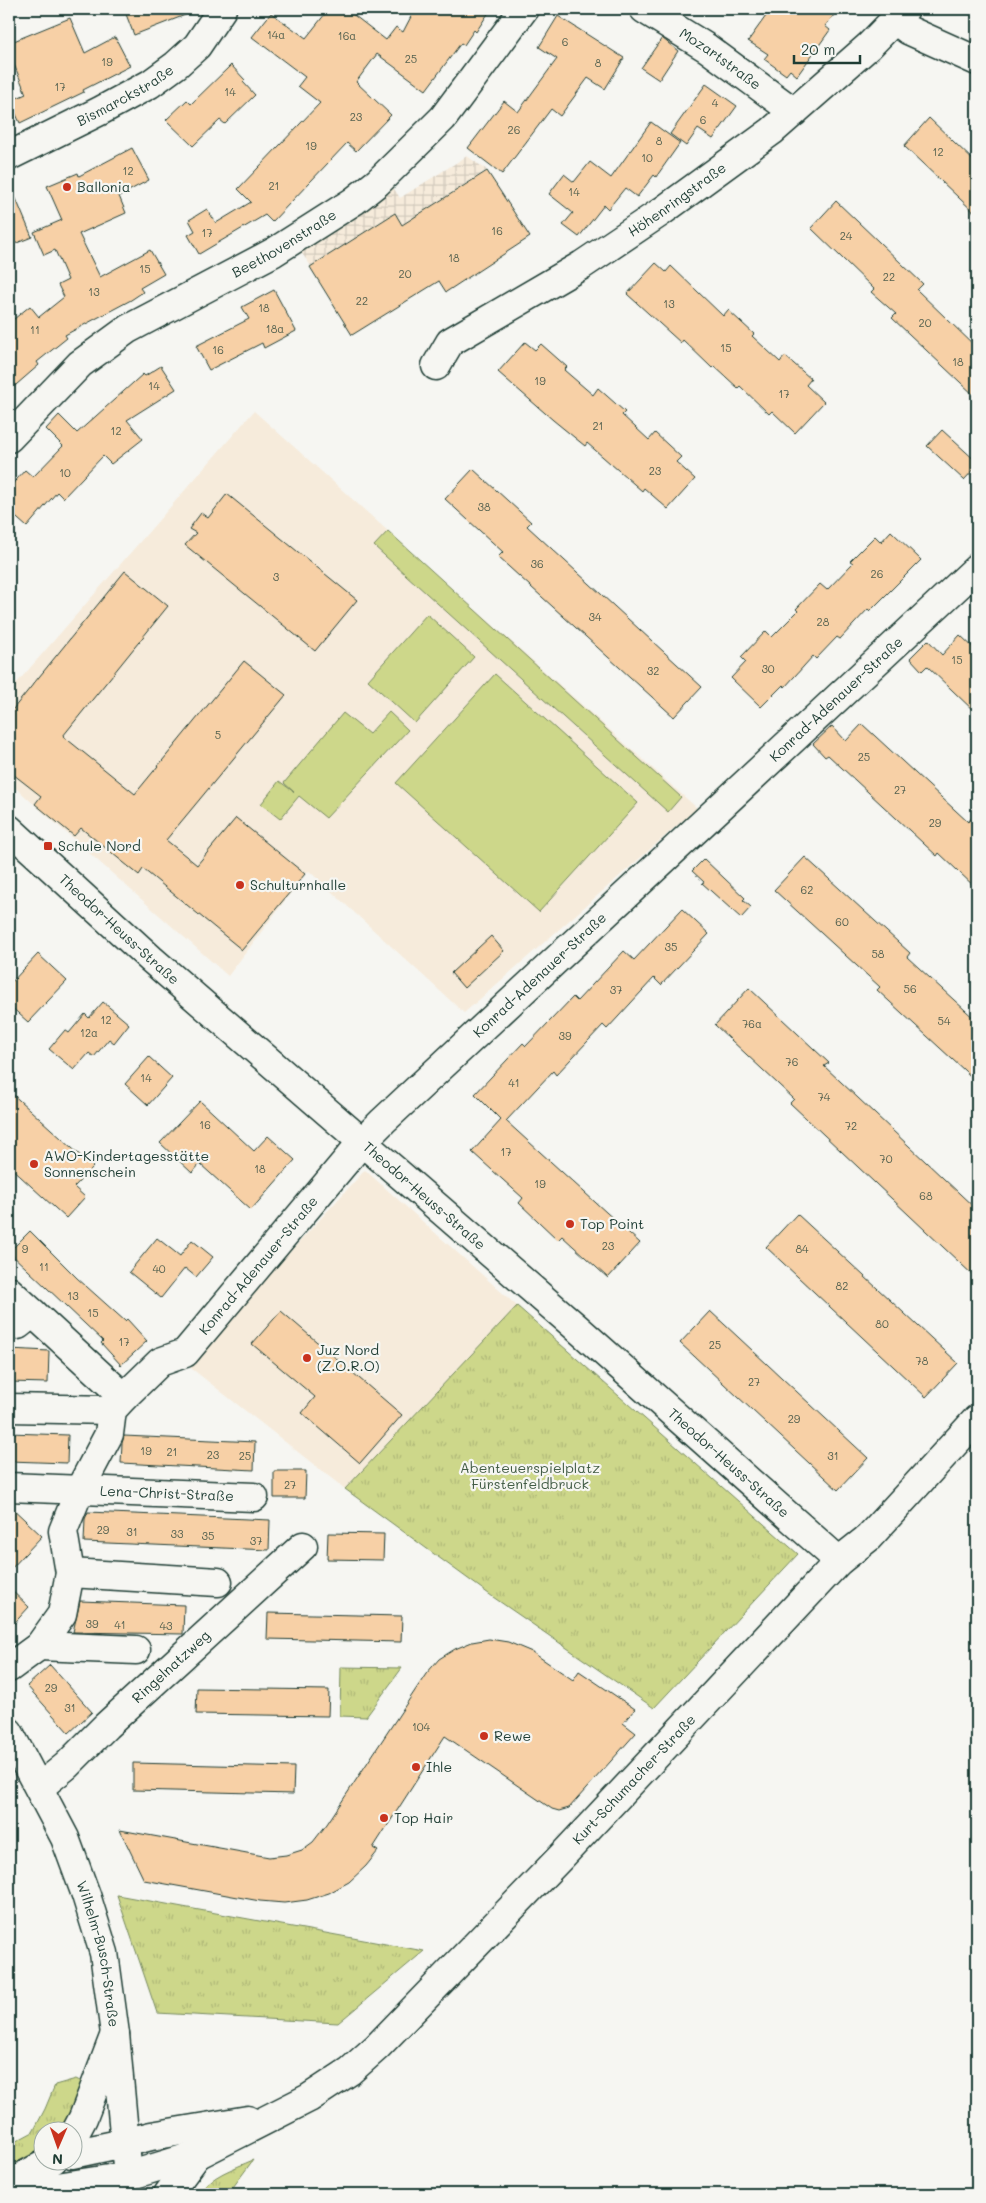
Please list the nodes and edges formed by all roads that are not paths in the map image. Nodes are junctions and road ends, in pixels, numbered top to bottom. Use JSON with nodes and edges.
{"nodes":[{"id":1,"x":222,"y":9,"type":"edge"},
{"id":2,"x":524,"y":9,"type":"edge"},
{"id":3,"x":644,"y":9,"type":"edge"},
{"id":4,"x":900,"y":14,"type":"edge"},
{"id":5,"x":977,"y":61,"type":"edge"},
{"id":6,"x":794,"y":112,"type":"junction"},
{"id":7,"x":9,"y":156,"type":"edge"},
{"id":8,"x":436,"y":366,"type":"dead end"},
{"id":9,"x":9,"y":438,"type":"edge"},
{"id":10,"x":977,"y":568,"type":"edge"},
{"id":11,"x":9,"y":829,"type":"edge"},
{"id":12,"x":362,"y":1142,"type":"junction"},
{"id":13,"x":9,"y":1291,"type":"edge"},
{"id":14,"x":33,"y":1314,"type":"junction"},
{"id":15,"x":9,"y":1325,"type":"edge"},
{"id":16,"x":118,"y":1404,"type":"junction"},
{"id":17,"x":9,"y":1408,"type":"edge"},
{"id":18,"x":977,"y":1419,"type":"edge"},
{"id":19,"x":9,"y":1487,"type":"edge"},
{"id":20,"x":80,"y":1489,"type":"junction"},
{"id":21,"x":254,"y":1497,"type":"dead end"},
{"id":22,"x":303,"y":1546,"type":"dead end"},
{"id":23,"x":839,"y":1562,"type":"junction"},
{"id":24,"x":70,"y":1573,"type":"junction"},
{"id":25,"x":218,"y":1582,"type":"dead end"},
{"id":26,"x":39,"y":1646,"type":"junction"},
{"id":27,"x":136,"y":1650,"type":"dead end"},
{"id":28,"x":9,"y":1668,"type":"edge"},
{"id":29,"x":9,"y":1732,"type":"edge"},
{"id":30,"x":40,"y":1787,"type":"junction"},
{"id":31,"x":115,"y":2034,"type":"junction"},
{"id":32,"x":272,"y":2116,"type":"junction"},
{"id":33,"x":82,"y":2120,"type":"edge"},
{"id":34,"x":124,"y":2143,"type":"junction"},
{"id":35,"x":82,"y":2152,"type":"edge"},
{"id":36,"x":197,"y":2155,"type":"junction"},
{"id":37,"x":34,"y":2170,"type":"edge"},
{"id":38,"x":129,"y":2185,"type":"edge"},
{"id":39,"x":9,"y":2188,"type":"edge"},
{"id":40,"x":12,"y":2194,"type":"edge"},
{"id":41,"x":168,"y":2194,"type":"edge"}],
"edges":[{"from":1,"to":7,"type":"main road","name":"Bismarckstraße"},
{"from":2,"to":9,"type":"main road","name":"Beethovenstraße"},
{"from":3,"to":6,"type":"main road","name":"Mozartstraße"},
{"from":4,"to":5,"type":"main road"},
{"from":4,"to":6,"type":"main road","name":"Höhenringstraße"},
{"from":6,"to":8,"type":"main road","name":"Höhenringstraße"},
{"from":10,"to":12,"type":"main road","name":"Konrad-Adenauer-Straße"},
{"from":11,"to":12,"type":"main road","name":"Theodor-Heuss-Straße"},
{"from":12,"to":16,"type":"main road","name":"Konrad-Adenauer-Straße"},
{"from":12,"to":23,"type":"main road","name":"Theodor-Heuss-Straße"},
{"from":13,"to":14,"type":"main road"},
{"from":14,"to":15,"type":"main road"},
{"from":14,"to":16,"type":"main road"},
{"from":16,"to":17,"type":"main road"},
{"from":16,"to":20,"type":"main road","name":"Lena-Christ-Straße"},
{"from":18,"to":23,"type":"main road","name":"Kurt-Schumacher-Straße"},
{"from":19,"to":20,"type":"main road","name":"Lena-Christ-Straße"},
{"from":20,"to":21,"type":"main road","name":"Lena-Christ-Straße"},
{"from":20,"to":24,"type":"main road","name":"Lena-Christ-Straße"},
{"from":22,"to":30,"type":"main road","name":"Ringelnatzweg"},
{"from":23,"to":32,"type":"main road","name":"Kurt-Schumacher-Straße"},
{"from":24,"to":25,"type":"main road"},
{"from":24,"to":26,"type":"main road","name":"Lena-Christ-Straße"},
{"from":26,"to":27,"type":"main road"},
{"from":26,"to":28,"type":"main road","name":"Lena-Christ-Straße"},
{"from":29,"to":30,"type":"main road","name":"Wilhelm-Busch-Straße"},
{"from":30,"to":31,"type":"main road","name":"Wilhelm-Busch-Straße"},
{"from":31,"to":33,"type":"main road"},
{"from":31,"to":34,"type":"main road","name":"Wilhelm-Busch-Straße"},
{"from":32,"to":34,"type":"main road","name":"Kurt-Schumacher-Straße"},
{"from":32,"to":36,"type":"main road","name":"Kurt-Schumacher-Straße"},
{"from":34,"to":35,"type":"main road","name":"Kurt-Schumacher-Straße"},
{"from":34,"to":38,"type":"main road","name":"Wilhelm-Busch-Straße"},
{"from":36,"to":38,"type":"main road","name":"Kurt-Schumacher-Straße"},
{"from":36,"to":41,"type":"main road","name":"Kurt-Schumacher-Straße"},
{"from":37,"to":39,"type":"main road"},
{"from":38,"to":40,"type":"main road","name":"Kurt-Schumacher-Straße"}]}
